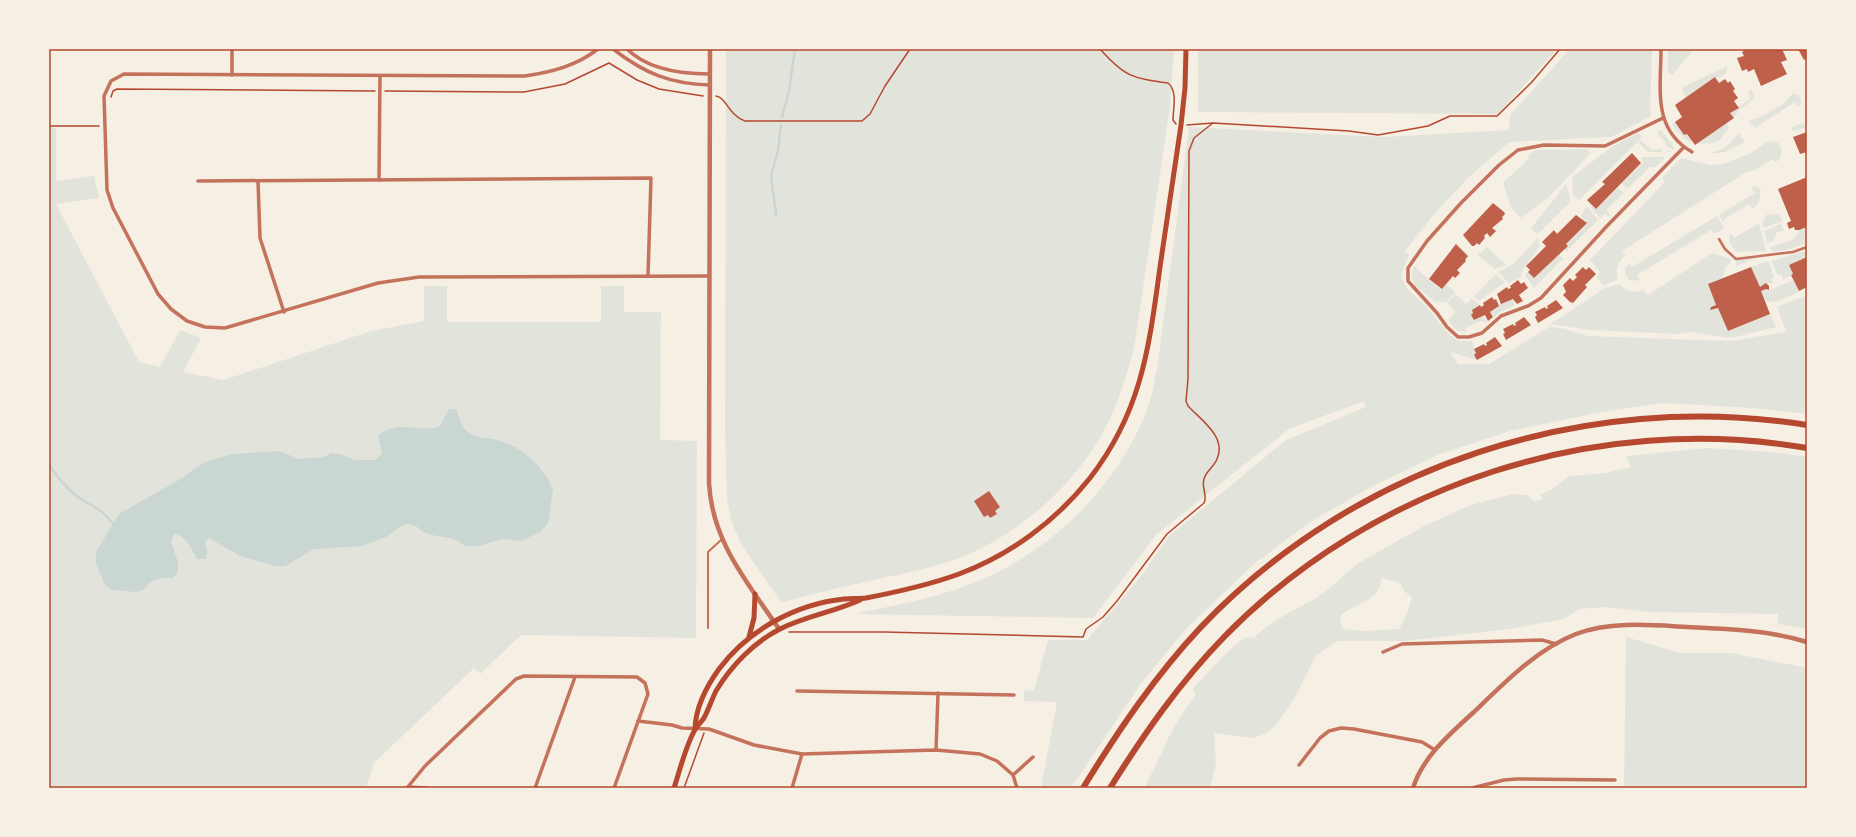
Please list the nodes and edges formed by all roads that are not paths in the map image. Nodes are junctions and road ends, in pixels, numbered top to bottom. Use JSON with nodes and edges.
{"nodes":[{"id":1,"x":232,"y":49,"type":"edge"},
{"id":2,"x":598,"y":49,"type":"edge"},
{"id":3,"x":613,"y":49,"type":"edge"},
{"id":4,"x":627,"y":49,"type":"edge"},
{"id":5,"x":710,"y":49,"type":"edge"},
{"id":6,"x":1186,"y":49,"type":"edge"},
{"id":7,"x":1661,"y":49,"type":"edge"},
{"id":8,"x":710,"y":74,"type":"junction"},
{"id":9,"x":232,"y":75,"type":"junction"},
{"id":10,"x":380,"y":76,"type":"junction"},
{"id":11,"x":710,"y":85,"type":"junction"},
{"id":12,"x":1663,"y":118,"type":"junction"},
{"id":13,"x":1684,"y":147,"type":"junction"},
{"id":14,"x":1692,"y":152,"type":"dead end"},
{"id":15,"x":379,"y":180,"type":"junction"},
{"id":16,"x":198,"y":181,"type":"dead end"},
{"id":17,"x":258,"y":181,"type":"junction"},
{"id":18,"x":1719,"y":239,"type":"dead end"},
{"id":19,"x":1807,"y":247,"type":"edge"},
{"id":20,"x":648,"y":276,"type":"junction"},
{"id":21,"x":709,"y":276,"type":"junction"},
{"id":22,"x":284,"y":312,"type":"junction"},
{"id":23,"x":1807,"y":425,"type":"edge"},
{"id":24,"x":1807,"y":448,"type":"edge"},
{"id":25,"x":721,"y":540,"type":"junction"},
{"id":26,"x":755,"y":594,"type":"junction"},
{"id":27,"x":863,"y":599,"type":"junction"},
{"id":28,"x":773,"y":621,"type":"junction"},
{"id":29,"x":708,"y":628,"type":"dead end"},
{"id":30,"x":779,"y":629,"type":"junction"},
{"id":31,"x":747,"y":639,"type":"junction"},
{"id":32,"x":1807,"y":642,"type":"edge"},
{"id":33,"x":1556,"y":644,"type":"junction"},
{"id":34,"x":1383,"y":652,"type":"dead end"},
{"id":35,"x":575,"y":677,"type":"junction"},
{"id":36,"x":797,"y":691,"type":"dead end"},
{"id":37,"x":938,"y":693,"type":"junction"},
{"id":38,"x":1014,"y":695,"type":"dead end"},
{"id":39,"x":638,"y":721,"type":"junction"},
{"id":40,"x":695,"y":728,"type":"junction"},
{"id":41,"x":936,"y":750,"type":"junction"},
{"id":42,"x":1435,"y":750,"type":"junction"},
{"id":43,"x":802,"y":754,"type":"junction"},
{"id":44,"x":1033,"y":757,"type":"dead end"},
{"id":45,"x":1299,"y":765,"type":"dead end"},
{"id":46,"x":1013,"y":775,"type":"junction"},
{"id":47,"x":1615,"y":780,"type":"dead end"},
{"id":48,"x":407,"y":787,"type":"edge"},
{"id":49,"x":427,"y":788,"type":"edge"},
{"id":50,"x":535,"y":788,"type":"edge"},
{"id":51,"x":614,"y":788,"type":"edge"},
{"id":52,"x":674,"y":788,"type":"edge"},
{"id":53,"x":792,"y":788,"type":"edge"},
{"id":54,"x":1017,"y":788,"type":"edge"},
{"id":55,"x":1083,"y":788,"type":"edge"},
{"id":56,"x":1110,"y":788,"type":"edge"},
{"id":57,"x":1413,"y":788,"type":"edge"},
{"id":58,"x":1472,"y":788,"type":"edge"}],
"edges":[{"from":1,"to":9,"type":"street"},
{"from":2,"to":10,"type":"street"},
{"from":3,"to":11,"type":"street"},
{"from":4,"to":8,"type":"street"},
{"from":5,"to":8,"type":"street"},
{"from":6,"to":27,"type":"main road"},
{"from":7,"to":12,"type":"street"},
{"from":8,"to":11,"type":"street"},
{"from":9,"to":10,"type":"street"},
{"from":9,"to":22,"type":"street"},
{"from":10,"to":15,"type":"street"},
{"from":11,"to":21,"type":"street"},
{"from":12,"to":13,"type":"street"},
{"from":12,"to":13,"type":"street"},
{"from":13,"to":14,"type":"street"},
{"from":15,"to":17,"type":"street"},
{"from":15,"to":20,"type":"street"},
{"from":16,"to":17,"type":"street"},
{"from":17,"to":22,"type":"street"},
{"from":18,"to":19,"type":"street"},
{"from":20,"to":21,"type":"street"},
{"from":20,"to":22,"type":"street"},
{"from":21,"to":25,"type":"street"},
{"from":23,"to":55,"type":"highway"},
{"from":24,"to":56,"type":"highway"},
{"from":25,"to":26,"type":"street"},
{"from":25,"to":29,"type":"lane"},
{"from":26,"to":28,"type":"street"},
{"from":26,"to":31,"type":"main road"},
{"from":27,"to":28,"type":"main road"},
{"from":27,"to":30,"type":"main road"},
{"from":28,"to":30,"type":"street"},
{"from":28,"to":31,"type":"main road"},
{"from":30,"to":40,"type":"main road"},
{"from":31,"to":40,"type":"main road"},
{"from":32,"to":33,"type":"street"},
{"from":33,"to":34,"type":"street"},
{"from":33,"to":42,"type":"street"},
{"from":35,"to":39,"type":"street"},
{"from":35,"to":48,"type":"street"},
{"from":35,"to":50,"type":"street"},
{"from":36,"to":37,"type":"street"},
{"from":37,"to":38,"type":"street"},
{"from":37,"to":41,"type":"street"},
{"from":39,"to":40,"type":"street"},
{"from":39,"to":51,"type":"street"},
{"from":40,"to":43,"type":"street"},
{"from":40,"to":52,"type":"main road"},
{"from":41,"to":43,"type":"street"},
{"from":41,"to":46,"type":"street"},
{"from":42,"to":45,"type":"street"},
{"from":42,"to":57,"type":"street"},
{"from":43,"to":53,"type":"street"},
{"from":44,"to":46,"type":"street"},
{"from":46,"to":54,"type":"street"},
{"from":47,"to":58,"type":"street"},
{"from":48,"to":49,"type":"street"}]}
